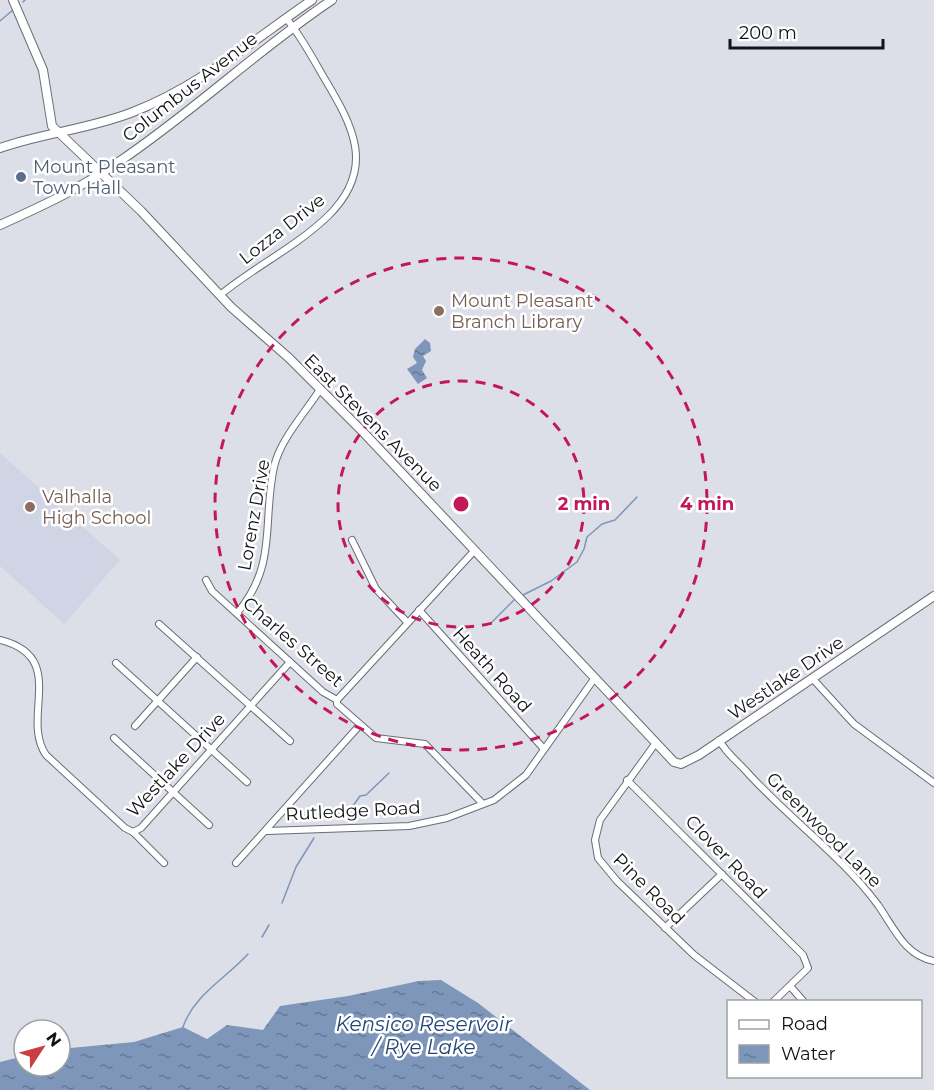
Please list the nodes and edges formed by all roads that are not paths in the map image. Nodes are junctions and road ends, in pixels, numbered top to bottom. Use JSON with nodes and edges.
{"nodes":[{"id":1,"x":13,"y":0,"type":"edge"},
{"id":2,"x":312,"y":0,"type":"edge"},
{"id":3,"x":332,"y":0,"type":"edge"},
{"id":4,"x":286,"y":18,"type":"junction"},
{"id":5,"x":293,"y":26,"type":"junction"},
{"id":6,"x":59,"y":132,"type":"junction"},
{"id":7,"x":0,"y":148,"type":"edge"},
{"id":8,"x":102,"y":173,"type":"junction"},
{"id":9,"x":0,"y":225,"type":"edge"},
{"id":10,"x":220,"y":295,"type":"junction"},
{"id":11,"x":319,"y":391,"type":"junction"},
{"id":12,"x":352,"y":540,"type":"dead end"},
{"id":13,"x":476,"y":550,"type":"junction"},
{"id":14,"x":206,"y":580,"type":"dead end"},
{"id":15,"x":934,"y":596,"type":"edge"},
{"id":16,"x":418,"y":610,"type":"junction"},
{"id":17,"x":237,"y":613,"type":"junction"},
{"id":18,"x":407,"y":622,"type":"junction"},
{"id":19,"x":159,"y":624,"type":"dead end"},
{"id":20,"x":0,"y":640,"type":"edge"},
{"id":21,"x":197,"y":657,"type":"junction"},
{"id":22,"x":290,"y":662,"type":"junction"},
{"id":23,"x":116,"y":663,"type":"dead end"},
{"id":24,"x":812,"y":678,"type":"junction"},
{"id":25,"x":594,"y":679,"type":"junction"},
{"id":26,"x":158,"y":700,"type":"junction"},
{"id":27,"x":337,"y":700,"type":"junction"},
{"id":28,"x":251,"y":706,"type":"junction"},
{"id":29,"x":135,"y":726,"type":"dead end"},
{"id":30,"x":359,"y":726,"type":"junction"},
{"id":31,"x":114,"y":738,"type":"dead end"},
{"id":32,"x":290,"y":741,"type":"dead end"},
{"id":33,"x":719,"y":741,"type":"junction"},
{"id":34,"x":655,"y":744,"type":"junction"},
{"id":35,"x":212,"y":749,"type":"junction"},
{"id":36,"x":544,"y":749,"type":"junction"},
{"id":37,"x":627,"y":780,"type":"junction"},
{"id":38,"x":247,"y":782,"type":"dead end"},
{"id":39,"x":934,"y":783,"type":"edge"},
{"id":40,"x":173,"y":793,"type":"junction"},
{"id":41,"x":482,"y":803,"type":"junction"},
{"id":42,"x":209,"y":825,"type":"dead end"},
{"id":43,"x":267,"y":831,"type":"junction"},
{"id":44,"x":133,"y":832,"type":"junction"},
{"id":45,"x":164,"y":863,"type":"dead end"},
{"id":46,"x":236,"y":863,"type":"dead end"},
{"id":47,"x":722,"y":874,"type":"junction"},
{"id":48,"x":665,"y":928,"type":"junction"},
{"id":49,"x":934,"y":962,"type":"edge"},
{"id":50,"x":790,"y":986,"type":"junction"},
{"id":51,"x":752,"y":1000,"type":"edge"},
{"id":52,"x":775,"y":1000,"type":"edge"},
{"id":53,"x":802,"y":1000,"type":"edge"}],
"edges":[{"from":1,"to":6,"type":"street"},
{"from":2,"to":4,"type":"street","name":"Columbus Avenue"},
{"from":3,"to":5,"type":"street","name":"Columbus Avenue"},
{"from":4,"to":5,"type":"street","name":"Lozza Drive"},
{"from":4,"to":6,"type":"street","name":"Columbus Avenue"},
{"from":5,"to":8,"type":"street","name":"Columbus Avenue"},
{"from":5,"to":10,"type":"street","name":"Lozza Drive"},
{"from":6,"to":7,"type":"street","name":"Columbus Avenue"},
{"from":6,"to":8,"type":"street","name":"East Stevens Avenue"},
{"from":8,"to":9,"type":"street","name":"Columbus Avenue"},
{"from":8,"to":10,"type":"street","name":"East Stevens Avenue"},
{"from":10,"to":11,"type":"street","name":"East Stevens Avenue"},
{"from":11,"to":13,"type":"street","name":"East Stevens Avenue"},
{"from":11,"to":17,"type":"street","name":"Lorenz Drive"},
{"from":12,"to":18,"type":"street"},
{"from":13,"to":16,"type":"street"},
{"from":13,"to":25,"type":"street","name":"East Stevens Avenue"},
{"from":14,"to":17,"type":"street","name":"Charles Street"},
{"from":15,"to":24,"type":"street","name":"Westlake Drive"},
{"from":16,"to":18,"type":"street"},
{"from":16,"to":36,"type":"street","name":"Heath Road"},
{"from":17,"to":22,"type":"street","name":"Charles Street"},
{"from":18,"to":27,"type":"street"},
{"from":19,"to":21,"type":"street"},
{"from":20,"to":44,"type":"street","name":"Westlake Drive"},
{"from":21,"to":26,"type":"street"},
{"from":21,"to":28,"type":"street"},
{"from":22,"to":27,"type":"street","name":"Charles Street"},
{"from":22,"to":28,"type":"street","name":"Westlake Drive"},
{"from":23,"to":26,"type":"street"},
{"from":24,"to":33,"type":"street","name":"Westlake Drive"},
{"from":24,"to":39,"type":"street"},
{"from":25,"to":34,"type":"street","name":"East Stevens Avenue"},
{"from":25,"to":36,"type":"street","name":"Rutledge Road"},
{"from":26,"to":29,"type":"street"},
{"from":26,"to":35,"type":"street"},
{"from":27,"to":30,"type":"street","name":"Charles Street"},
{"from":28,"to":32,"type":"street"},
{"from":28,"to":35,"type":"street","name":"Westlake Drive"},
{"from":30,"to":41,"type":"street","name":"Charles Street"},
{"from":30,"to":43,"type":"street"},
{"from":31,"to":40,"type":"street"},
{"from":33,"to":34,"type":"street","name":"Westlake Drive"},
{"from":33,"to":49,"type":"street","name":"Greenwood Lane"},
{"from":34,"to":37,"type":"street","name":"Pine Road"},
{"from":35,"to":38,"type":"street"},
{"from":35,"to":40,"type":"street","name":"Westlake Drive"},
{"from":36,"to":41,"type":"street","name":"Rutledge Road"},
{"from":37,"to":47,"type":"street","name":"Clover Road"},
{"from":37,"to":48,"type":"street","name":"Pine Road"},
{"from":40,"to":42,"type":"street"},
{"from":40,"to":44,"type":"street","name":"Westlake Drive"},
{"from":41,"to":43,"type":"street","name":"Rutledge Road"},
{"from":43,"to":46,"type":"street"},
{"from":44,"to":45,"type":"street"},
{"from":47,"to":48,"type":"street"},
{"from":47,"to":50,"type":"street","name":"Clover Road"},
{"from":48,"to":51,"type":"street","name":"Pine Road"},
{"from":50,"to":52,"type":"street"},
{"from":50,"to":53,"type":"street"}]}
